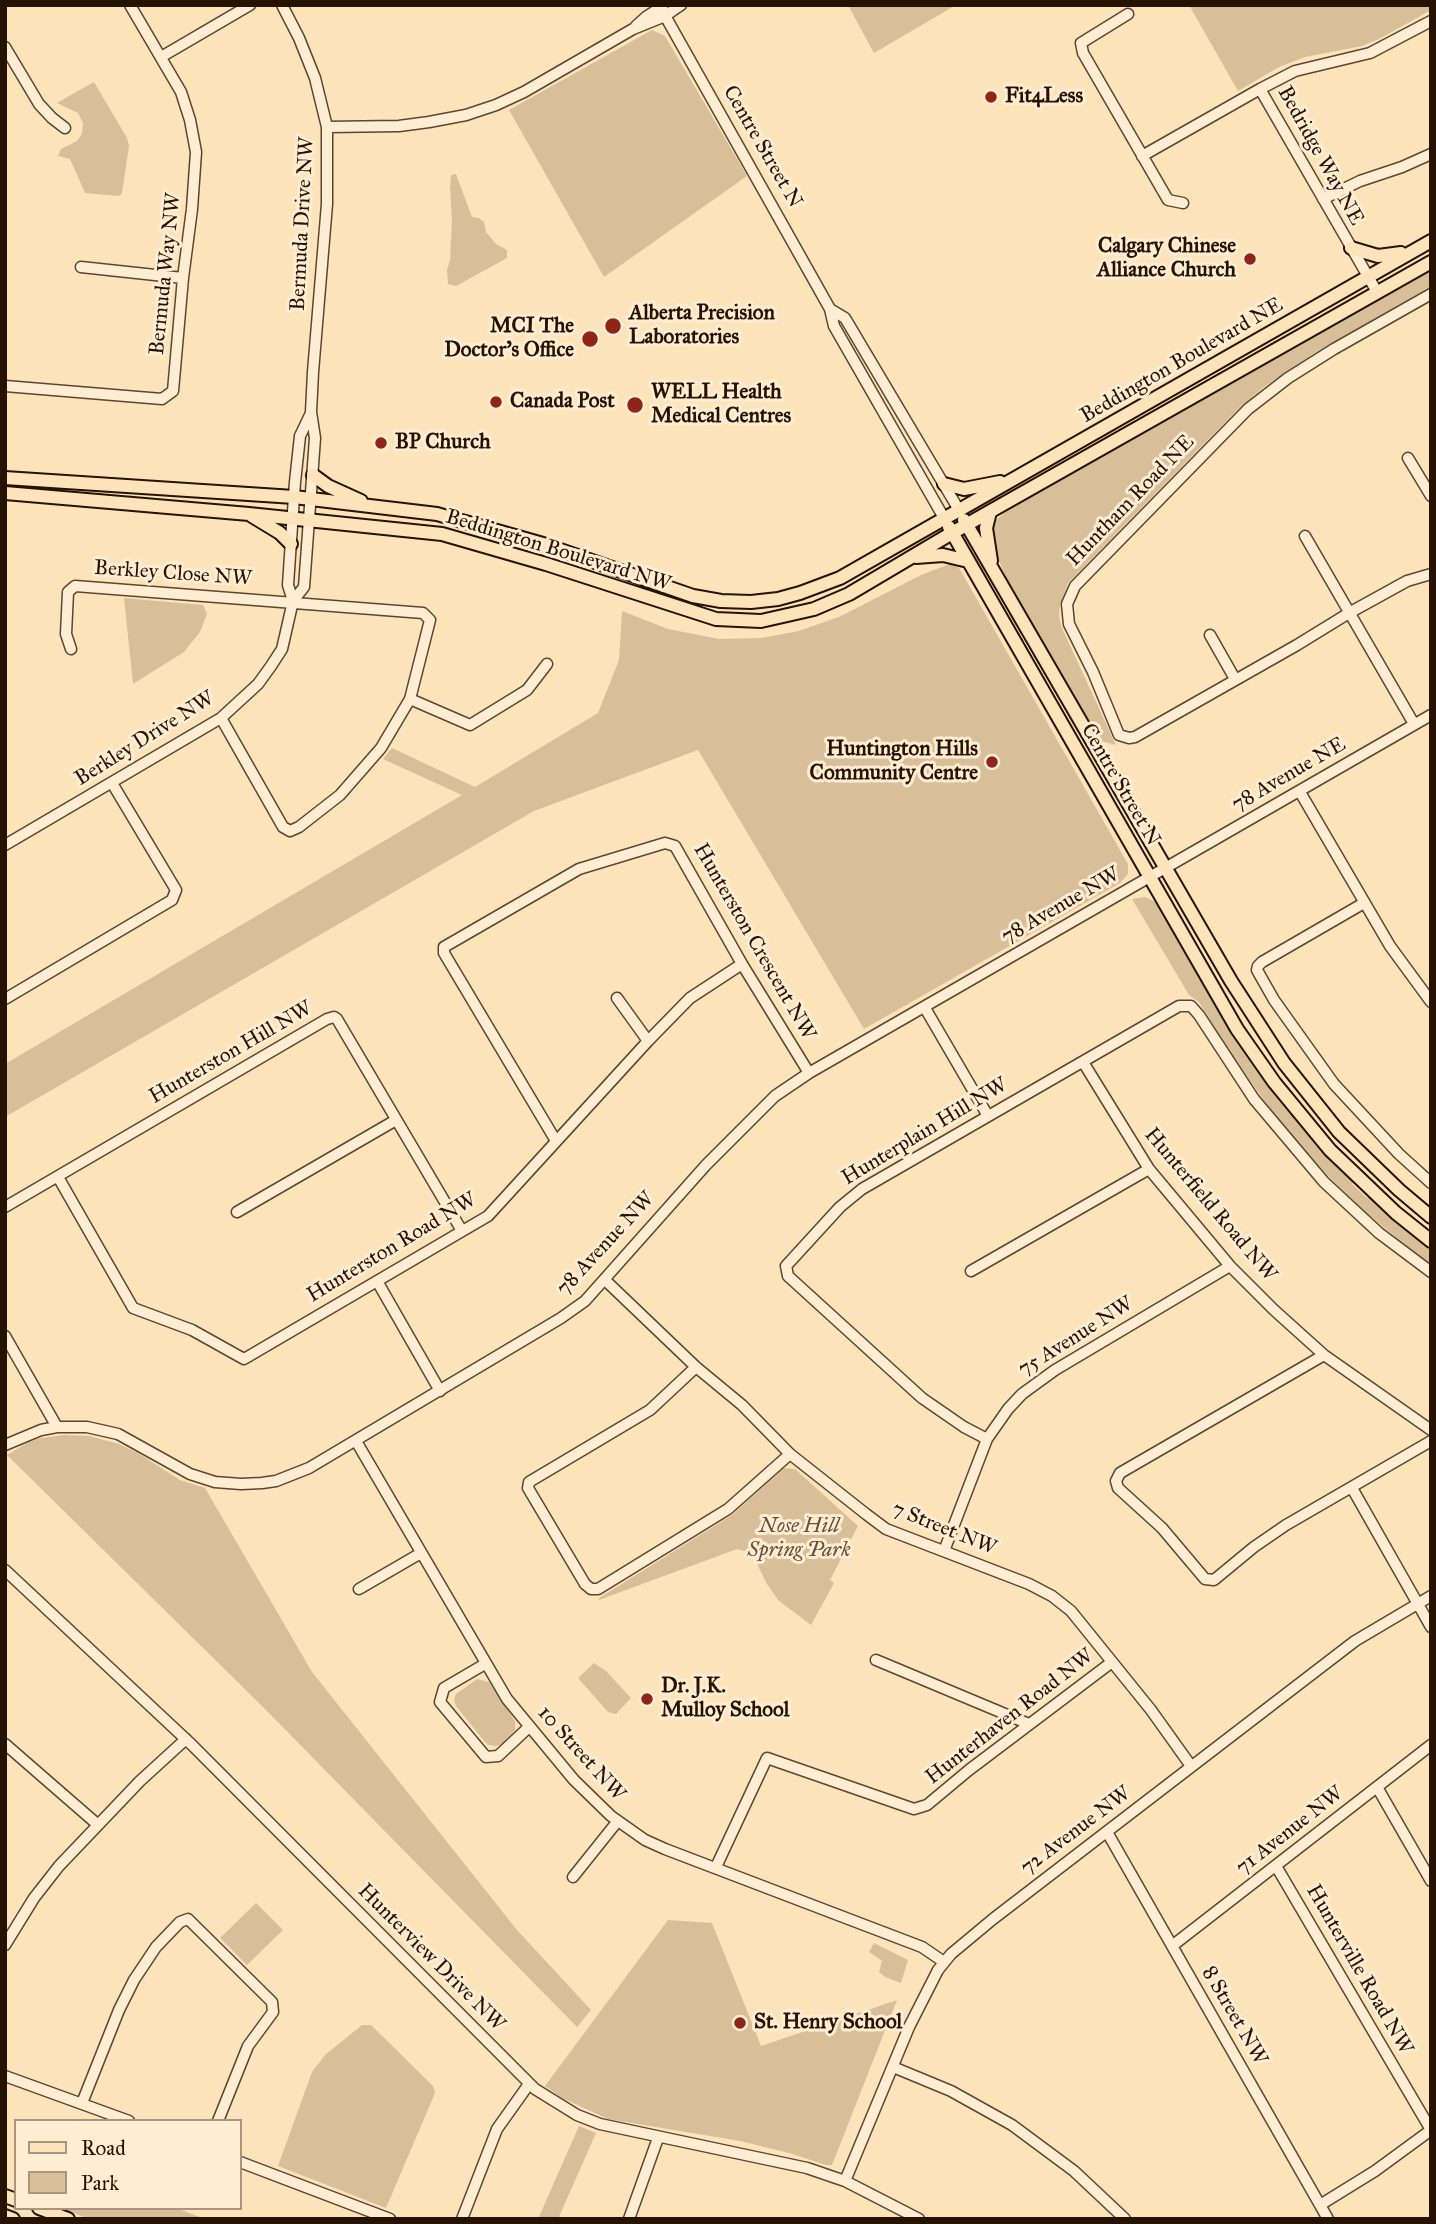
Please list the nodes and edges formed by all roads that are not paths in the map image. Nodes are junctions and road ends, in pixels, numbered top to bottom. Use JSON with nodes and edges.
{"nodes":[{"id":1,"x":130,"y":5,"type":"edge"},
{"id":2,"x":250,"y":5,"type":"edge"},
{"id":3,"x":282,"y":5,"type":"edge"},
{"id":4,"x":681,"y":5,"type":"edge"},
{"id":5,"x":662,"y":9,"type":"edge"},
{"id":6,"x":1128,"y":14,"type":"dead end"},
{"id":7,"x":1431,"y":20,"type":"edge"},
{"id":8,"x":5,"y":47,"type":"edge"},
{"id":9,"x":161,"y":57,"type":"junction"},
{"id":10,"x":1260,"y":89,"type":"junction"},
{"id":11,"x":327,"y":127,"type":"junction"},
{"id":12,"x":65,"y":128,"type":"dead end"},
{"id":13,"x":1431,"y":154,"type":"edge"},
{"id":14,"x":1142,"y":156,"type":"junction"},
{"id":15,"x":1323,"y":200,"type":"junction"},
{"id":16,"x":1183,"y":202,"type":"dead end"},
{"id":17,"x":1431,"y":241,"type":"edge"},
{"id":18,"x":1351,"y":248,"type":"junction"},
{"id":19,"x":1415,"y":250,"type":"junction"},
{"id":20,"x":1431,"y":262,"type":"edge"},
{"id":21,"x":81,"y":267,"type":"dead end"},
{"id":22,"x":1368,"y":277,"type":"junction"},
{"id":23,"x":183,"y":278,"type":"junction"},
{"id":24,"x":1377,"y":292,"type":"junction"},
{"id":25,"x":1431,"y":295,"type":"edge"},
{"id":26,"x":830,"y":309,"type":"junction"},
{"id":27,"x":5,"y":386,"type":"edge"},
{"id":28,"x":311,"y":412,"type":"junction"},
{"id":29,"x":1408,"y":458,"type":"dead end"},
{"id":30,"x":5,"y":475,"type":"edge"},
{"id":31,"x":313,"y":475,"type":"junction"},
{"id":32,"x":1017,"y":478,"type":"junction"},
{"id":33,"x":944,"y":484,"type":"junction"},
{"id":34,"x":5,"y":493,"type":"edge"},
{"id":35,"x":1431,"y":496,"type":"edge"},
{"id":36,"x":294,"y":497,"type":"junction"},
{"id":37,"x":310,"y":498,"type":"junction"},
{"id":38,"x":367,"y":505,"type":"junction"},
{"id":39,"x":990,"y":512,"type":"junction"},
{"id":40,"x":249,"y":513,"type":"junction"},
{"id":41,"x":951,"y":514,"type":"junction"},
{"id":42,"x":292,"y":518,"type":"junction"},
{"id":43,"x":308,"y":520,"type":"junction"},
{"id":44,"x":967,"y":525,"type":"junction"},
{"id":45,"x":952,"y":533,"type":"junction"},
{"id":46,"x":1305,"y":536,"type":"dead end"},
{"id":47,"x":290,"y":544,"type":"junction"},
{"id":48,"x":912,"y":557,"type":"junction"},
{"id":49,"x":968,"y":561,"type":"junction"},
{"id":50,"x":993,"y":572,"type":"junction"},
{"id":51,"x":1431,"y":574,"type":"edge"},
{"id":52,"x":293,"y":601,"type":"junction"},
{"id":53,"x":1349,"y":612,"type":"junction"},
{"id":54,"x":1210,"y":635,"type":"dead end"},
{"id":55,"x":71,"y":649,"type":"dead end"},
{"id":56,"x":547,"y":664,"type":"dead end"},
{"id":57,"x":1235,"y":679,"type":"junction"},
{"id":58,"x":410,"y":698,"type":"junction"},
{"id":59,"x":1431,"y":715,"type":"edge"},
{"id":60,"x":221,"y":718,"type":"junction"},
{"id":61,"x":1414,"y":724,"type":"junction"},
{"id":62,"x":113,"y":783,"type":"junction"},
{"id":63,"x":1300,"y":792,"type":"junction"},
{"id":64,"x":5,"y":845,"type":"edge"},
{"id":65,"x":1166,"y":867,"type":"junction"},
{"id":66,"x":1150,"y":876,"type":"junction"},
{"id":67,"x":1364,"y":903,"type":"junction"},
{"id":68,"x":742,"y":964,"type":"junction"},
{"id":69,"x":617,"y":998,"type":"dead end"},
{"id":70,"x":5,"y":999,"type":"edge"},
{"id":71,"x":1431,"y":1002,"type":"edge"},
{"id":72,"x":925,"y":1008,"type":"junction"},
{"id":73,"x":648,"y":1041,"type":"junction"},
{"id":74,"x":1083,"y":1062,"type":"junction"},
{"id":75,"x":809,"y":1073,"type":"junction"},
{"id":76,"x":988,"y":1115,"type":"junction"},
{"id":77,"x":396,"y":1121,"type":"junction"},
{"id":78,"x":556,"y":1141,"type":"junction"},
{"id":79,"x":1149,"y":1168,"type":"junction"},
{"id":80,"x":58,"y":1177,"type":"junction"},
{"id":81,"x":1431,"y":1183,"type":"edge"},
{"id":82,"x":5,"y":1207,"type":"edge"},
{"id":83,"x":237,"y":1212,"type":"dead end"},
{"id":84,"x":1431,"y":1217,"type":"edge"},
{"id":85,"x":462,"y":1231,"type":"junction"},
{"id":86,"x":1431,"y":1241,"type":"edge"},
{"id":87,"x":1230,"y":1266,"type":"junction"},
{"id":88,"x":971,"y":1271,"type":"dead end"},
{"id":89,"x":1431,"y":1272,"type":"edge"},
{"id":90,"x":605,"y":1280,"type":"junction"},
{"id":91,"x":377,"y":1281,"type":"junction"},
{"id":92,"x":5,"y":1336,"type":"edge"},
{"id":93,"x":1324,"y":1354,"type":"junction"},
{"id":94,"x":696,"y":1367,"type":"junction"},
{"id":95,"x":440,"y":1391,"type":"junction"},
{"id":96,"x":57,"y":1427,"type":"junction"},
{"id":97,"x":1431,"y":1430,"type":"edge"},
{"id":98,"x":987,"y":1438,"type":"junction"},
{"id":99,"x":1431,"y":1440,"type":"edge"},
{"id":100,"x":356,"y":1441,"type":"junction"},
{"id":101,"x":5,"y":1445,"type":"edge"},
{"id":102,"x":790,"y":1454,"type":"junction"},
{"id":103,"x":1352,"y":1488,"type":"junction"},
{"id":104,"x":944,"y":1551,"type":"junction"},
{"id":105,"x":421,"y":1553,"type":"junction"},
{"id":106,"x":5,"y":1570,"type":"edge"},
{"id":107,"x":359,"y":1589,"type":"dead end"},
{"id":108,"x":1431,"y":1596,"type":"edge"},
{"id":109,"x":1417,"y":1604,"type":"junction"},
{"id":110,"x":1431,"y":1627,"type":"edge"},
{"id":111,"x":876,"y":1660,"type":"dead end"},
{"id":112,"x":1112,"y":1662,"type":"junction"},
{"id":113,"x":485,"y":1664,"type":"junction"},
{"id":114,"x":1029,"y":1724,"type":"junction"},
{"id":115,"x":529,"y":1727,"type":"junction"},
{"id":116,"x":186,"y":1739,"type":"junction"},
{"id":117,"x":5,"y":1744,"type":"edge"},
{"id":118,"x":1431,"y":1745,"type":"edge"},
{"id":119,"x":1191,"y":1766,"type":"junction"},
{"id":120,"x":1377,"y":1787,"type":"junction"},
{"id":121,"x":617,"y":1822,"type":"junction"},
{"id":122,"x":97,"y":1824,"type":"junction"},
{"id":123,"x":1107,"y":1832,"type":"junction"},
{"id":124,"x":1276,"y":1866,"type":"junction"},
{"id":125,"x":716,"y":1867,"type":"junction"},
{"id":126,"x":573,"y":1877,"type":"dead end"},
{"id":127,"x":1431,"y":1881,"type":"edge"},
{"id":128,"x":5,"y":1945,"type":"edge"},
{"id":129,"x":1172,"y":1946,"type":"junction"},
{"id":130,"x":944,"y":1962,"type":"junction"},
{"id":131,"x":893,"y":2067,"type":"junction"},
{"id":132,"x":5,"y":2076,"type":"edge"},
{"id":133,"x":529,"y":2084,"type":"junction"},
{"id":134,"x":82,"y":2103,"type":"junction"},
{"id":135,"x":124,"y":2119,"type":"edge"},
{"id":136,"x":219,"y":2119,"type":"edge"},
{"id":137,"x":1431,"y":2130,"type":"edge"},
{"id":138,"x":658,"y":2138,"type":"junction"},
{"id":139,"x":242,"y":2163,"type":"edge"},
{"id":140,"x":845,"y":2181,"type":"junction"},
{"id":141,"x":1320,"y":2205,"type":"junction"},
{"id":142,"x":44,"y":2210,"type":"edge"},
{"id":143,"x":5,"y":2216,"type":"edge"},
{"id":144,"x":13,"y":2219,"type":"edge"},
{"id":145,"x":68,"y":2219,"type":"edge"},
{"id":146,"x":390,"y":2219,"type":"edge"},
{"id":147,"x":462,"y":2219,"type":"edge"},
{"id":148,"x":629,"y":2219,"type":"edge"},
{"id":149,"x":919,"y":2219,"type":"edge"},
{"id":150,"x":1125,"y":2219,"type":"edge"},
{"id":151,"x":1328,"y":2219,"type":"edge"}],
"edges":[{"from":1,"to":9,"type":"street","name":"Bermuda Way NW"},
{"from":2,"to":9,"type":"street"},
{"from":3,"to":11,"type":"street","name":"Bermuda Drive NW"},
{"from":4,"to":5,"type":"street"},
{"from":5,"to":11,"type":"street"},
{"from":5,"to":26,"type":"street","name":"Centre Street N"},
{"from":6,"to":14,"type":"street"},
{"from":7,"to":10,"type":"street","name":"Bedridge Way NE"},
{"from":8,"to":12,"type":"street"},
{"from":9,"to":23,"type":"street","name":"Bermuda Way NW"},
{"from":10,"to":14,"type":"street"},
{"from":10,"to":15,"type":"street","name":"Bedridge Way NE"},
{"from":11,"to":28,"type":"street","name":"Bermuda Drive NW"},
{"from":13,"to":15,"type":"street"},
{"from":14,"to":16,"type":"street"},
{"from":15,"to":18,"type":"street","name":"Bedridge Way NE"},
{"from":17,"to":19,"type":"main road","name":"Beddington Boulevard NE"},
{"from":18,"to":19,"type":"main road"},
{"from":18,"to":22,"type":"street","name":"Bedridge Way NE"},
{"from":19,"to":22,"type":"main road","name":"Beddington Boulevard NE"},
{"from":20,"to":24,"type":"main road","name":"Beddington Boulevard NE"},
{"from":21,"to":23,"type":"street"},
{"from":22,"to":24,"type":"street","name":"Bedridge Way NE"},
{"from":22,"to":32,"type":"main road","name":"Beddington Boulevard NE"},
{"from":23,"to":27,"type":"street","name":"Bermuda Way NW"},
{"from":24,"to":39,"type":"main road","name":"Beddington Boulevard NE"},
{"from":25,"to":57,"type":"street","name":"Huntham Road NE"},
{"from":26,"to":33,"type":"street","name":"Centre Street N"},
{"from":26,"to":41,"type":"street","name":"Centre Street N"},
{"from":28,"to":31,"type":"street","name":"Bermuda Drive NW"},
{"from":28,"to":36,"type":"street","name":"Bermuda Drive NW"},
{"from":29,"to":35,"type":"street"},
{"from":30,"to":36,"type":"main road","name":"Beddington Boulevard NW"},
{"from":31,"to":37,"type":"street","name":"Bermuda Drive NW"},
{"from":31,"to":38,"type":"main road"},
{"from":32,"to":33,"type":"main road"},
{"from":32,"to":41,"type":"main road","name":"Beddington Boulevard NE"},
{"from":33,"to":41,"type":"street","name":"Centre Street N"},
{"from":34,"to":40,"type":"main road","name":"Beddington Boulevard NW"},
{"from":36,"to":37,"type":"main road","name":"Beddington Boulevard NW"},
{"from":36,"to":42,"type":"street","name":"Berkley Drive NW"},
{"from":37,"to":38,"type":"main road","name":"Beddington Boulevard NW"},
{"from":37,"to":43,"type":"street","name":"Berkley Drive NW"},
{"from":38,"to":41,"type":"main road","name":"Beddington Boulevard NW"},
{"from":39,"to":44,"type":"main road","name":"Beddington Boulevard NE"},
{"from":39,"to":50,"type":"main road"},
{"from":40,"to":42,"type":"main road","name":"Beddington Boulevard NW"},
{"from":40,"to":47,"type":"main road"},
{"from":41,"to":44,"type":"main road","name":"Centre Street N"},
{"from":41,"to":45,"type":"main road","name":"Centre Street N"},
{"from":42,"to":43,"type":"main road","name":"Beddington Boulevard NW"},
{"from":42,"to":47,"type":"street","name":"Berkley Drive NW"},
{"from":43,"to":48,"type":"main road","name":"Beddington Boulevard NW"},
{"from":43,"to":52,"type":"street","name":"Berkley Drive NW"},
{"from":44,"to":45,"type":"main road","name":"Beddington Boulevard NE"},
{"from":44,"to":50,"type":"main road","name":"Centre Street N"},
{"from":45,"to":48,"type":"main road","name":"Beddington Boulevard NW"},
{"from":45,"to":49,"type":"main road","name":"Centre Street N"},
{"from":46,"to":53,"type":"street"},
{"from":47,"to":52,"type":"street","name":"Berkley Drive NW"},
{"from":48,"to":49,"type":"main road"},
{"from":49,"to":66,"type":"main road","name":"Centre Street N"},
{"from":50,"to":65,"type":"main road","name":"Centre Street N"},
{"from":51,"to":53,"type":"street","name":"Huntham Road NE"},
{"from":52,"to":55,"type":"street","name":"Berkley Close NW"},
{"from":52,"to":58,"type":"street"},
{"from":52,"to":60,"type":"street","name":"Berkley Drive NW"},
{"from":53,"to":57,"type":"street","name":"Huntham Road NE"},
{"from":53,"to":61,"type":"street"},
{"from":54,"to":57,"type":"street"},
{"from":56,"to":58,"type":"street"},
{"from":58,"to":60,"type":"street"},
{"from":59,"to":61,"type":"street","name":"78 Avenue NE"},
{"from":60,"to":62,"type":"street","name":"Berkley Drive NW"},
{"from":61,"to":63,"type":"street","name":"78 Avenue NE"},
{"from":62,"to":64,"type":"street","name":"Berkley Drive NW"},
{"from":62,"to":70,"type":"street"},
{"from":63,"to":65,"type":"street","name":"78 Avenue NE"},
{"from":63,"to":67,"type":"street"},
{"from":65,"to":66,"type":"street","name":"78 Avenue NE"},
{"from":65,"to":84,"type":"main road","name":"Centre Street N"},
{"from":66,"to":72,"type":"street","name":"78 Avenue NW"},
{"from":66,"to":86,"type":"main road","name":"Centre Street N"},
{"from":67,"to":71,"type":"street"},
{"from":67,"to":81,"type":"street"},
{"from":68,"to":73,"type":"street","name":"Hunterston Road NW"},
{"from":68,"to":75,"type":"street","name":"Hunterston Crescent NW"},
{"from":68,"to":78,"type":"street","name":"Hunterston Crescent NW"},
{"from":69,"to":73,"type":"street"},
{"from":72,"to":75,"type":"street","name":"78 Avenue NW"},
{"from":72,"to":76,"type":"street"},
{"from":73,"to":78,"type":"street","name":"Hunterston Road NW"},
{"from":74,"to":76,"type":"street","name":"Hunterplain Hill NW"},
{"from":74,"to":79,"type":"street","name":"Hunterfield Road NW"},
{"from":74,"to":89,"type":"street","name":"Hunterplain Hill NW"},
{"from":75,"to":90,"type":"street","name":"78 Avenue NW"},
{"from":76,"to":98,"type":"street","name":"Hunterplain Hill NW"},
{"from":77,"to":80,"type":"street","name":"Hunterston Hill NW"},
{"from":77,"to":83,"type":"street"},
{"from":77,"to":85,"type":"street","name":"Hunterston Hill NW"},
{"from":78,"to":85,"type":"street","name":"Hunterston Road NW"},
{"from":79,"to":87,"type":"street","name":"Hunterfield Road NW"},
{"from":79,"to":88,"type":"street"},
{"from":80,"to":82,"type":"street","name":"Hunterston Hill NW"},
{"from":80,"to":91,"type":"street","name":"Hunterston Road NW"},
{"from":85,"to":91,"type":"street","name":"Hunterston Road NW"},
{"from":87,"to":93,"type":"street","name":"Hunterfield Road NW"},
{"from":87,"to":98,"type":"street","name":"75 Avenue NW"},
{"from":90,"to":94,"type":"street","name":"7 Street NW"},
{"from":90,"to":95,"type":"street","name":"78 Avenue NW"},
{"from":91,"to":95,"type":"street"},
{"from":92,"to":96,"type":"street"},
{"from":93,"to":97,"type":"street","name":"Hunterfield Road NW"},
{"from":93,"to":103,"type":"street"},
{"from":94,"to":102,"type":"street","name":"7 Street NW"},
{"from":94,"to":102,"type":"street"},
{"from":95,"to":100,"type":"street","name":"78 Avenue NW"},
{"from":96,"to":100,"type":"street","name":"78 Avenue NW"},
{"from":96,"to":101,"type":"street","name":"78 Avenue NW"},
{"from":98,"to":104,"type":"street","name":"75 Avenue NW"},
{"from":99,"to":103,"type":"street"},
{"from":100,"to":105,"type":"street","name":"10 Street NW"},
{"from":102,"to":104,"type":"street","name":"7 Street NW"},
{"from":103,"to":109,"type":"street"},
{"from":104,"to":112,"type":"street","name":"7 Street NW"},
{"from":105,"to":107,"type":"street"},
{"from":105,"to":113,"type":"street","name":"10 Street NW"},
{"from":106,"to":116,"type":"street","name":"Hunterview Drive NW"},
{"from":108,"to":109,"type":"street","name":"72 Avenue NW"},
{"from":109,"to":110,"type":"street"},
{"from":109,"to":119,"type":"street","name":"72 Avenue NW"},
{"from":111,"to":114,"type":"street"},
{"from":112,"to":114,"type":"street","name":"Hunterhaven Road NW"},
{"from":112,"to":119,"type":"street","name":"7 Street NW"},
{"from":113,"to":115,"type":"street","name":"10 Street NW"},
{"from":113,"to":115,"type":"street"},
{"from":114,"to":125,"type":"street","name":"Hunterhaven Road NW"},
{"from":115,"to":121,"type":"street","name":"10 Street NW"},
{"from":116,"to":122,"type":"street"},
{"from":116,"to":133,"type":"street","name":"Hunterview Drive NW"},
{"from":117,"to":122,"type":"street"},
{"from":118,"to":120,"type":"street","name":"71 Avenue NW"},
{"from":119,"to":123,"type":"street","name":"72 Avenue NW"},
{"from":120,"to":124,"type":"street","name":"71 Avenue NW"},
{"from":120,"to":127,"type":"street"},
{"from":121,"to":125,"type":"street","name":"10 Street NW"},
{"from":121,"to":126,"type":"street"},
{"from":122,"to":128,"type":"street"},
{"from":123,"to":129,"type":"street","name":"8 Street NW"},
{"from":123,"to":130,"type":"street","name":"72 Avenue NW"},
{"from":124,"to":129,"type":"street","name":"71 Avenue NW"},
{"from":124,"to":137,"type":"street","name":"Hunterville Road NW"},
{"from":125,"to":130,"type":"street","name":"10 Street NW"},
{"from":129,"to":141,"type":"street","name":"8 Street NW"},
{"from":130,"to":131,"type":"street","name":"72 Avenue NW"},
{"from":131,"to":140,"type":"street","name":"72 Avenue NW"},
{"from":131,"to":150,"type":"street"},
{"from":132,"to":134,"type":"street"},
{"from":133,"to":138,"type":"street","name":"Hunterview Drive NW"},
{"from":133,"to":147,"type":"street"},
{"from":134,"to":135,"type":"street"},
{"from":134,"to":136,"type":"street"},
{"from":137,"to":141,"type":"street","name":"Hunterville Road NW"},
{"from":138,"to":140,"type":"street","name":"Hunterview Drive NW"},
{"from":138,"to":148,"type":"street"},
{"from":139,"to":146,"type":"street"},
{"from":140,"to":149,"type":"street","name":"Hunterview Drive NW"},
{"from":141,"to":151,"type":"street","name":"8 Street NW"},
{"from":142,"to":145,"type":"main road"},
{"from":143,"to":144,"type":"main road"}]}
